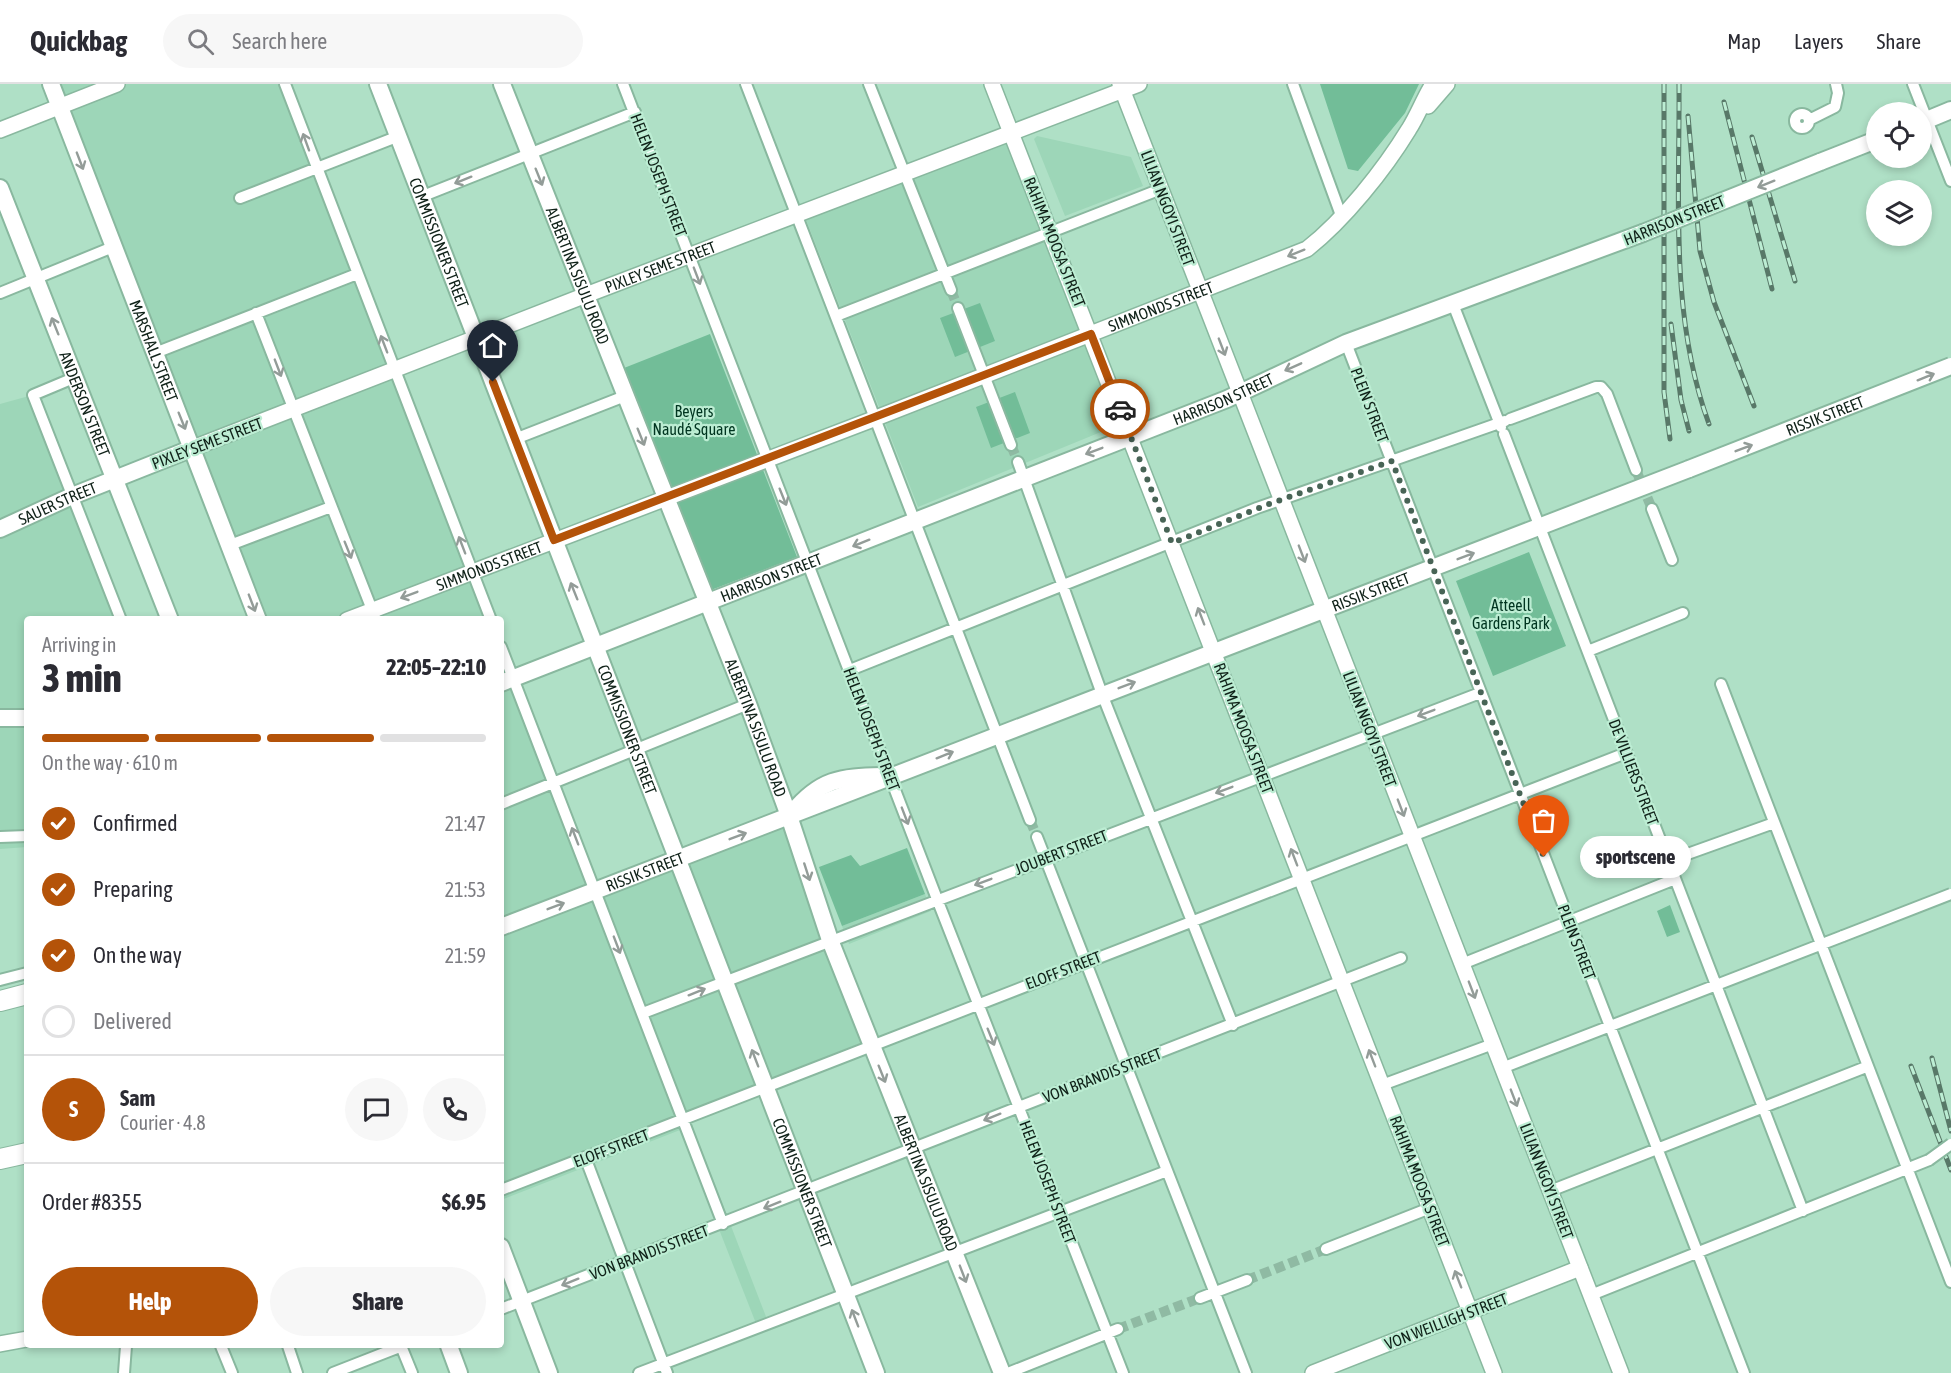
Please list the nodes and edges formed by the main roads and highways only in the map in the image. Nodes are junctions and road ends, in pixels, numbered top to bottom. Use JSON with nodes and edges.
{"nodes":[{"id":1,"x":378,"y":84,"type":"edge"},
{"id":2,"x":502,"y":84,"type":"edge"},
{"id":3,"x":55,"y":96,"type":"edge"},
{"id":4,"x":1951,"y":110,"type":"edge"},
{"id":5,"x":1932,"y":118,"type":"edge"},
{"id":6,"x":1866,"y":144,"type":"edge"},
{"id":7,"x":0,"y":188,"type":"edge"},
{"id":8,"x":1951,"y":366,"type":"edge"},
{"id":9,"x":193,"y":448,"type":"junction"},
{"id":10,"x":115,"y":478,"type":"junction"},
{"id":11,"x":0,"y":529,"type":"edge"},
{"id":12,"x":707,"y":604,"type":"junction"},
{"id":13,"x":168,"y":616,"type":"edge"},
{"id":14,"x":257,"y":616,"type":"edge"},
{"id":15,"x":596,"y":645,"type":"junction"},
{"id":16,"x":507,"y":680,"type":"edge"},
{"id":17,"x":0,"y":718,"type":"edge"},
{"id":18,"x":24,"y":718,"type":"edge"},
{"id":19,"x":789,"y":816,"type":"junction"},
{"id":20,"x":679,"y":859,"type":"junction"},
{"id":21,"x":504,"y":926,"type":"edge"},
{"id":22,"x":24,"y":995,"type":"edge"},
{"id":23,"x":0,"y":1001,"type":"edge"},
{"id":24,"x":24,"y":1154,"type":"edge"},
{"id":25,"x":0,"y":1159,"type":"edge"},
{"id":26,"x":504,"y":1255,"type":"edge"},
{"id":27,"x":450,"y":1348,"type":"edge"},
{"id":28,"x":459,"y":1373,"type":"edge"},
{"id":29,"x":549,"y":1373,"type":"edge"},
{"id":30,"x":876,"y":1373,"type":"edge"},
{"id":31,"x":1002,"y":1373,"type":"edge"}],
"edges":[{"from":15,"to":1,"type":"main road","name":"COMMISSIONER STREET","one_way":true},
{"from":2,"to":12,"type":"main road","name":"ALBERTINA SISULU ROAD","one_way":true},
{"from":3,"to":9,"type":"main road","name":"MARSHALL STREET","one_way":true},
{"from":4,"to":5,"type":"main road"},
{"from":6,"to":12,"type":"main road","name":"HARRISON STREET","one_way":true,"bridge":true},
{"from":10,"to":7,"type":"main road","name":"ANDERSON STREET","one_way":true},
{"from":19,"to":8,"type":"main road","name":"RISSIK STREET","one_way":true,"bridge":true},
{"from":9,"to":10,"type":"main road","name":"PIXLEY SEME STREET"},
{"from":9,"to":14,"type":"main road","name":"MARSHALL STREET","one_way":true},
{"from":10,"to":11,"type":"main road","name":"SAUER STREET"},
{"from":10,"to":13,"type":"main road","name":"ANDERSON STREET"},
{"from":12,"to":15,"type":"main road","name":"HARRISON STREET"},
{"from":12,"to":19,"type":"main road","name":"ALBERTINA SISULU ROAD"},
{"from":15,"to":16,"type":"main road","name":"HARRISON STREET"},
{"from":15,"to":20,"type":"main road","name":"COMMISSIONER STREET"},
{"from":17,"to":18,"type":"main road"},
{"from":20,"to":19,"type":"main road","name":"RISSIK STREET","one_way":true},
{"from":19,"to":31,"type":"main road","name":"ALBERTINA SISULU ROAD","one_way":true},
{"from":21,"to":20,"type":"main road","name":"RISSIK STREET","one_way":true},
{"from":30,"to":20,"type":"main road","name":"COMMISSIONER STREET","one_way":true},
{"from":22,"to":23,"type":"highway"},
{"from":24,"to":25,"type":"highway"},
{"from":26,"to":29,"type":"main road"},
{"from":27,"to":28,"type":"main road"}]}
